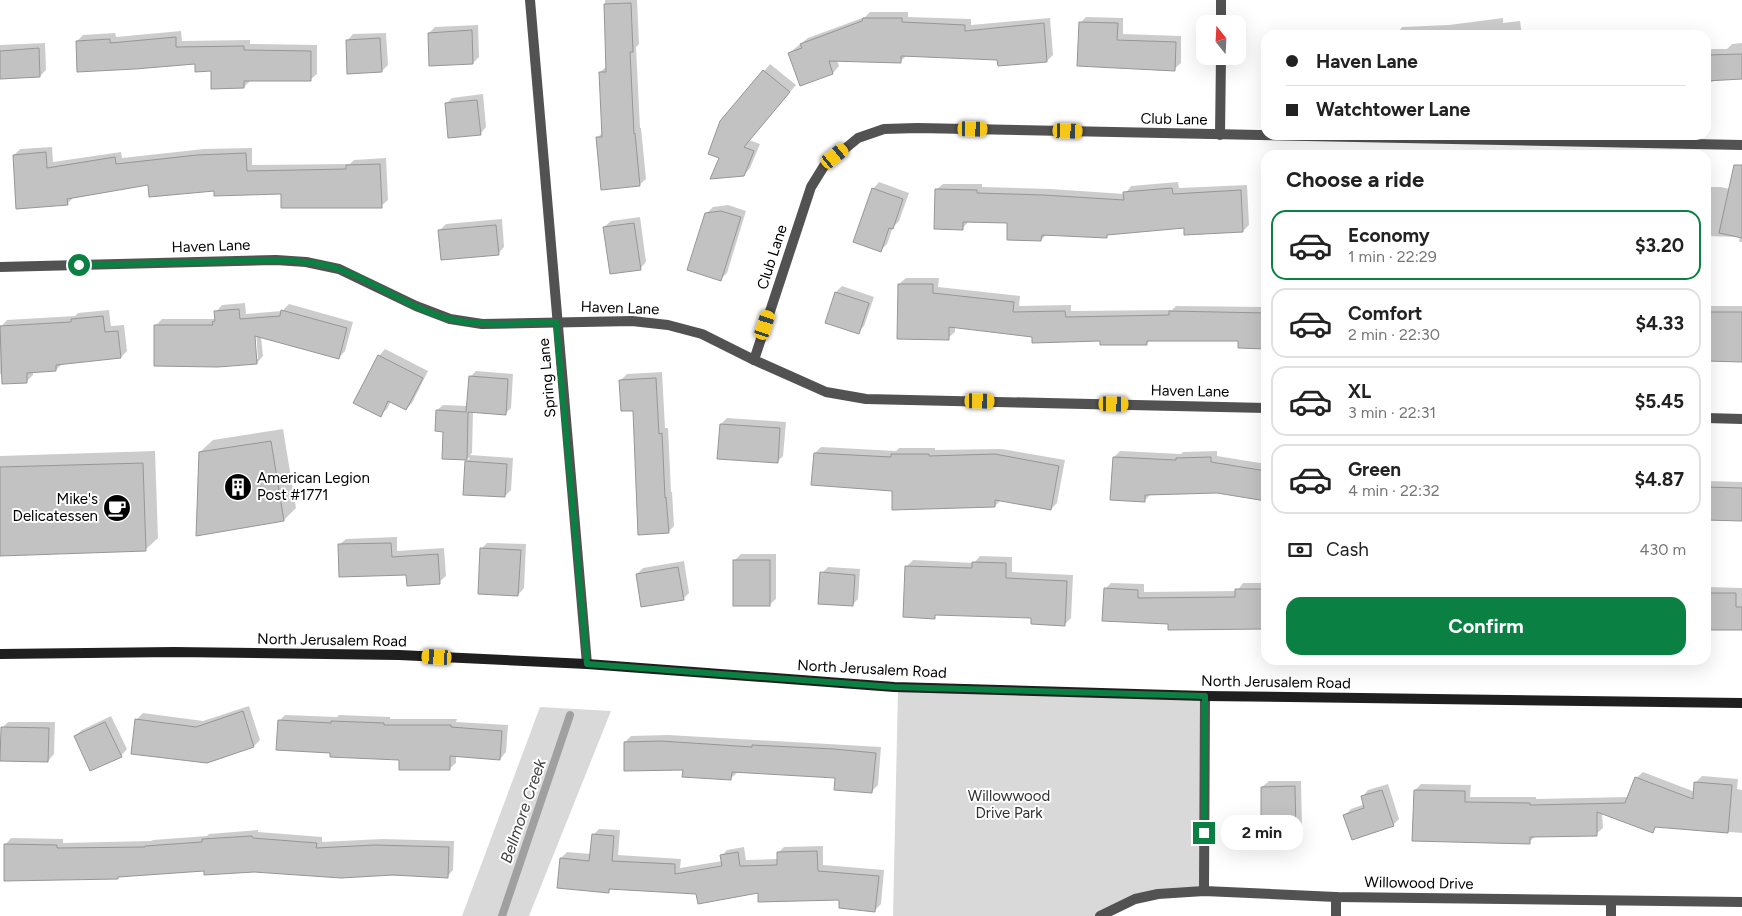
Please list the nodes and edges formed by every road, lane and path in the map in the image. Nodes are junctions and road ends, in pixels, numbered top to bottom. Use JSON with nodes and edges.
{"nodes":[{"id":1,"x":530,"y":0,"type":"edge"},
{"id":2,"x":1222,"y":0,"type":"edge"},
{"id":3,"x":1221,"y":15,"type":"edge"},
{"id":4,"x":1221,"y":65,"type":"edge"},
{"id":5,"x":1220,"y":134,"type":"junction"},
{"id":6,"x":1261,"y":135,"type":"edge"},
{"id":7,"x":1505,"y":140,"type":"edge"},
{"id":8,"x":1742,"y":145,"type":"edge"},
{"id":9,"x":0,"y":267,"type":"edge"},
{"id":10,"x":556,"y":322,"type":"junction"},
{"id":11,"x":754,"y":360,"type":"junction"},
{"id":12,"x":1261,"y":408,"type":"edge"},
{"id":13,"x":1711,"y":418,"type":"edge"},
{"id":14,"x":1742,"y":419,"type":"edge"},
{"id":15,"x":0,"y":654,"type":"edge"},
{"id":16,"x":587,"y":664,"type":"junction"},
{"id":17,"x":1205,"y":696,"type":"junction"},
{"id":18,"x":1742,"y":704,"type":"edge"},
{"id":19,"x":1204,"y":891,"type":"junction"},
{"id":20,"x":1336,"y":897,"type":"junction"},
{"id":21,"x":1611,"y":902,"type":"junction"},
{"id":22,"x":1742,"y":902,"type":"edge"},
{"id":23,"x":1100,"y":916,"type":"edge"},
{"id":24,"x":1336,"y":916,"type":"edge"},
{"id":25,"x":1611,"y":916,"type":"edge"}],
"edges":[{"from":1,"to":10,"type":"street","name":"Spring Lane"},
{"from":2,"to":3,"type":"street"},
{"from":4,"to":5,"type":"street"},
{"from":5,"to":6,"type":"street","name":"Club Lane"},
{"from":5,"to":11,"type":"street","name":"Club Lane"},
{"from":7,"to":8,"type":"street","name":"Club Lane"},
{"from":9,"to":10,"type":"street","name":"Haven Lane"},
{"from":10,"to":11,"type":"street","name":"Haven Lane"},
{"from":10,"to":16,"type":"street","name":"Spring Lane"},
{"from":11,"to":12,"type":"street","name":"Haven Lane"},
{"from":13,"to":14,"type":"street"},
{"from":15,"to":16,"type":"main road","name":"North Jerusalem Road"},
{"from":16,"to":17,"type":"main road","name":"North Jerusalem Road"},
{"from":17,"to":18,"type":"main road","name":"North Jerusalem Road"},
{"from":17,"to":19,"type":"street"},
{"from":19,"to":20,"type":"street","name":"Willowood Drive"},
{"from":19,"to":23,"type":"street","name":"Willowood Drive"},
{"from":20,"to":21,"type":"street","name":"Willowood Drive"},
{"from":20,"to":24,"type":"street"},
{"from":21,"to":22,"type":"street","name":"Willowood Drive"},
{"from":21,"to":25,"type":"street"}]}
